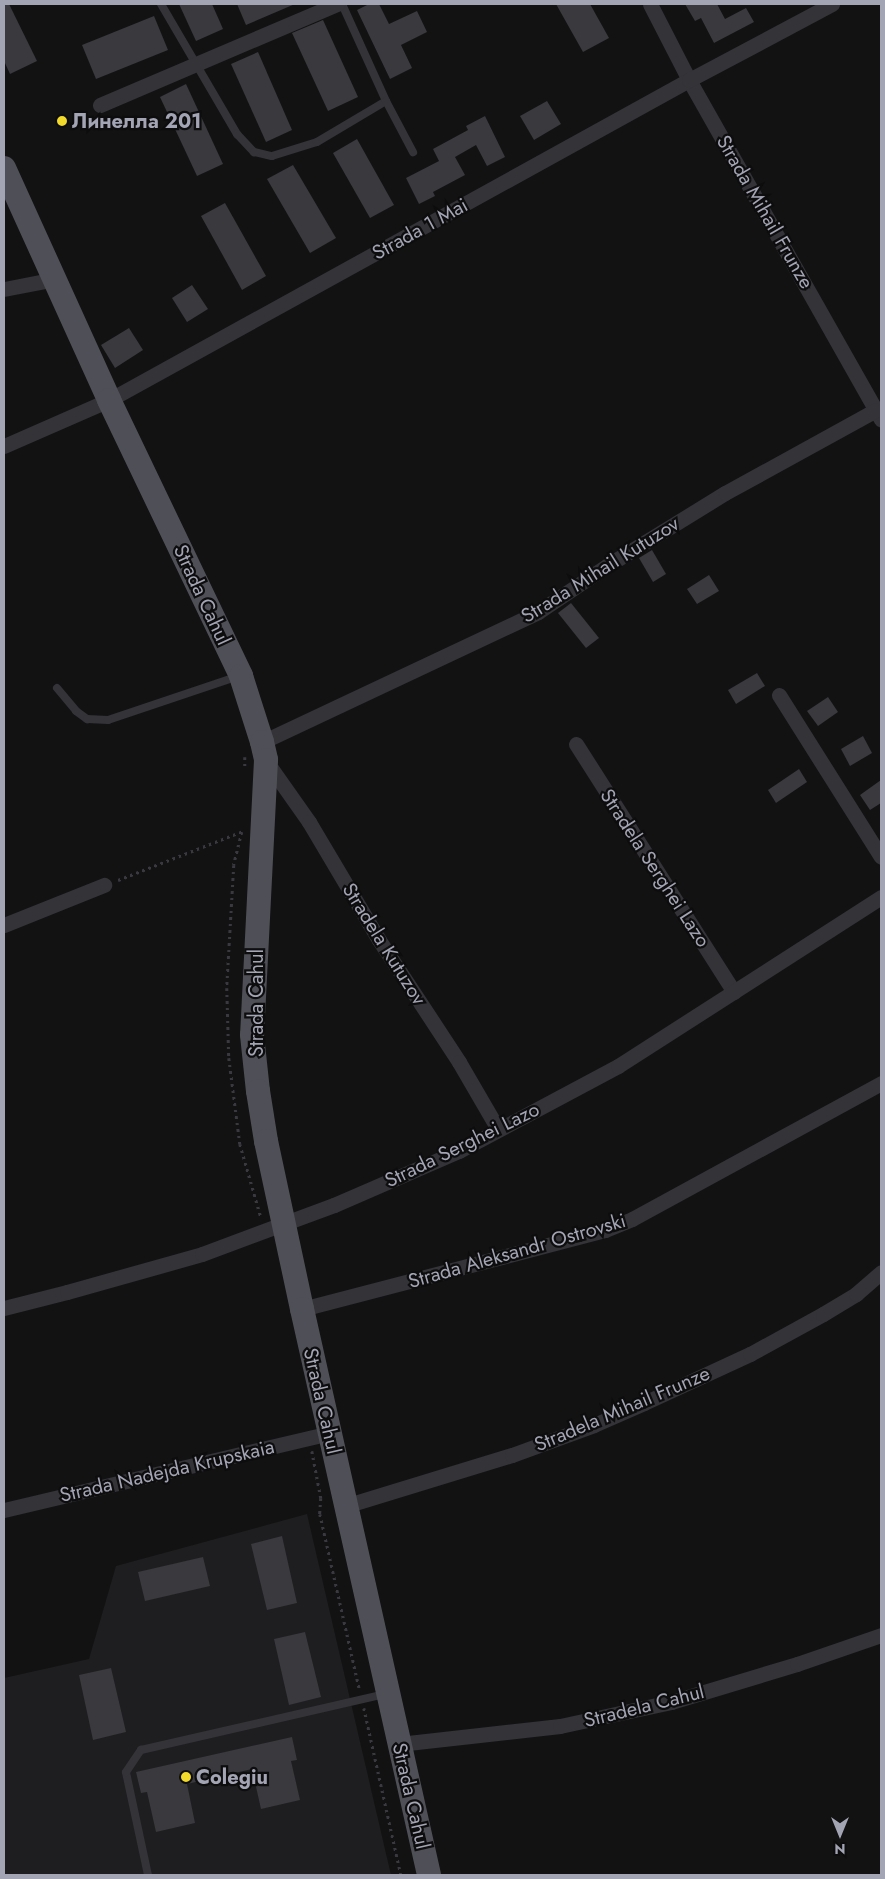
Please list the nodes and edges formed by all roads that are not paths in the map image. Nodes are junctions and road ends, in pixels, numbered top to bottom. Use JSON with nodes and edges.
{"nodes":[{"id":1,"x":161,"y":4,"type":"edge"},
{"id":2,"x":337,"y":4,"type":"edge"},
{"id":3,"x":342,"y":4,"type":"edge"},
{"id":4,"x":650,"y":4,"type":"edge"},
{"id":5,"x":832,"y":4,"type":"edge"},
{"id":6,"x":197,"y":63,"type":"junction"},
{"id":7,"x":689,"y":80,"type":"junction"},
{"id":8,"x":386,"y":101,"type":"junction"},
{"id":9,"x":100,"y":105,"type":"dead end"},
{"id":10,"x":413,"y":152,"type":"dead end"},
{"id":11,"x":4,"y":168,"type":"edge"},
{"id":12,"x":56,"y":279,"type":"junction"},
{"id":13,"x":4,"y":289,"type":"edge"},
{"id":14,"x":109,"y":400,"type":"junction"},
{"id":15,"x":879,"y":415,"type":"edge"},
{"id":16,"x":4,"y":446,"type":"edge"},
{"id":17,"x":241,"y":676,"type":"junction"},
{"id":18,"x":57,"y":688,"type":"dead end"},
{"id":19,"x":779,"y":695,"type":"dead end"},
{"id":20,"x":576,"y":744,"type":"dead end"},
{"id":21,"x":264,"y":751,"type":"junction"},
{"id":22,"x":881,"y":857,"type":"edge"},
{"id":23,"x":104,"y":885,"type":"road end"},
{"id":24,"x":881,"y":896,"type":"edge"},
{"id":25,"x":4,"y":924,"type":"edge"},
{"id":26,"x":734,"y":992,"type":"junction"},
{"id":27,"x":881,"y":1084,"type":"edge"},
{"id":28,"x":498,"y":1130,"type":"junction"},
{"id":29,"x":283,"y":1223,"type":"junction"},
{"id":30,"x":881,"y":1272,"type":"edge"},
{"id":31,"x":4,"y":1308,"type":"edge"},
{"id":32,"x":302,"y":1309,"type":"junction"},
{"id":33,"x":330,"y":1433,"type":"junction"},
{"id":34,"x":345,"y":1506,"type":"junction"},
{"id":35,"x":4,"y":1510,"type":"edge"},
{"id":36,"x":881,"y":1635,"type":"edge"},
{"id":37,"x":388,"y":1694,"type":"junction"},
{"id":38,"x":399,"y":1744,"type":"junction"},
{"id":39,"x":148,"y":1875,"type":"edge"},
{"id":40,"x":428,"y":1875,"type":"edge"}],
"edges":[{"from":1,"to":6,"type":"lane"},
{"from":2,"to":6,"type":"street"},
{"from":3,"to":8,"type":"lane"},
{"from":4,"to":7,"type":"street","name":"Strada Mihail Frunze"},
{"from":5,"to":7,"type":"street","name":"Strada 1 Mai"},
{"from":6,"to":8,"type":"lane"},
{"from":6,"to":9,"type":"street"},
{"from":7,"to":14,"type":"street","name":"Strada 1 Mai"},
{"from":7,"to":15,"type":"street","name":"Strada Mihail Frunze"},
{"from":8,"to":10,"type":"lane"},
{"from":11,"to":12,"type":"main road","name":"Strada Cahul"},
{"from":12,"to":13,"type":"street"},
{"from":12,"to":14,"type":"main road","name":"Strada Cahul"},
{"from":14,"to":16,"type":"street","name":"Strada 1 Mai"},
{"from":14,"to":17,"type":"main road","name":"Strada Cahul"},
{"from":15,"to":21,"type":"street","name":"Strada Mihail Kutuzov"},
{"from":17,"to":18,"type":"lane"},
{"from":17,"to":21,"type":"main road","name":"Strada Cahul"},
{"from":19,"to":22,"type":"street"},
{"from":20,"to":26,"type":"street","name":"Stradela Serghei Lazo"},
{"from":21,"to":28,"type":"street","name":"Stradela Kutuzov"},
{"from":21,"to":29,"type":"main road","name":"Strada Cahul"},
{"from":23,"to":25,"type":"street"},
{"from":24,"to":26,"type":"street","name":"Strada Serghei Lazo"},
{"from":26,"to":28,"type":"street","name":"Strada Serghei Lazo"},
{"from":27,"to":32,"type":"street","name":"Strada Aleksandr Ostrovski"},
{"from":28,"to":29,"type":"street","name":"Strada Serghei Lazo"},
{"from":29,"to":31,"type":"street","name":"Strada Serghei Lazo"},
{"from":29,"to":32,"type":"main road","name":"Strada Cahul"},
{"from":30,"to":34,"type":"street","name":"Stradela Mihail Frunze"},
{"from":32,"to":33,"type":"main road","name":"Strada Cahul"},
{"from":33,"to":34,"type":"main road","name":"Strada Cahul"},
{"from":33,"to":35,"type":"street","name":"Strada Nadejda Krupskaia"},
{"from":34,"to":37,"type":"main road","name":"Strada Cahul"},
{"from":36,"to":38,"type":"street","name":"Stradela Cahul"},
{"from":37,"to":38,"type":"main road","name":"Strada Cahul"},
{"from":37,"to":39,"type":"lane"},
{"from":38,"to":40,"type":"main road","name":"Strada Cahul"}]}
